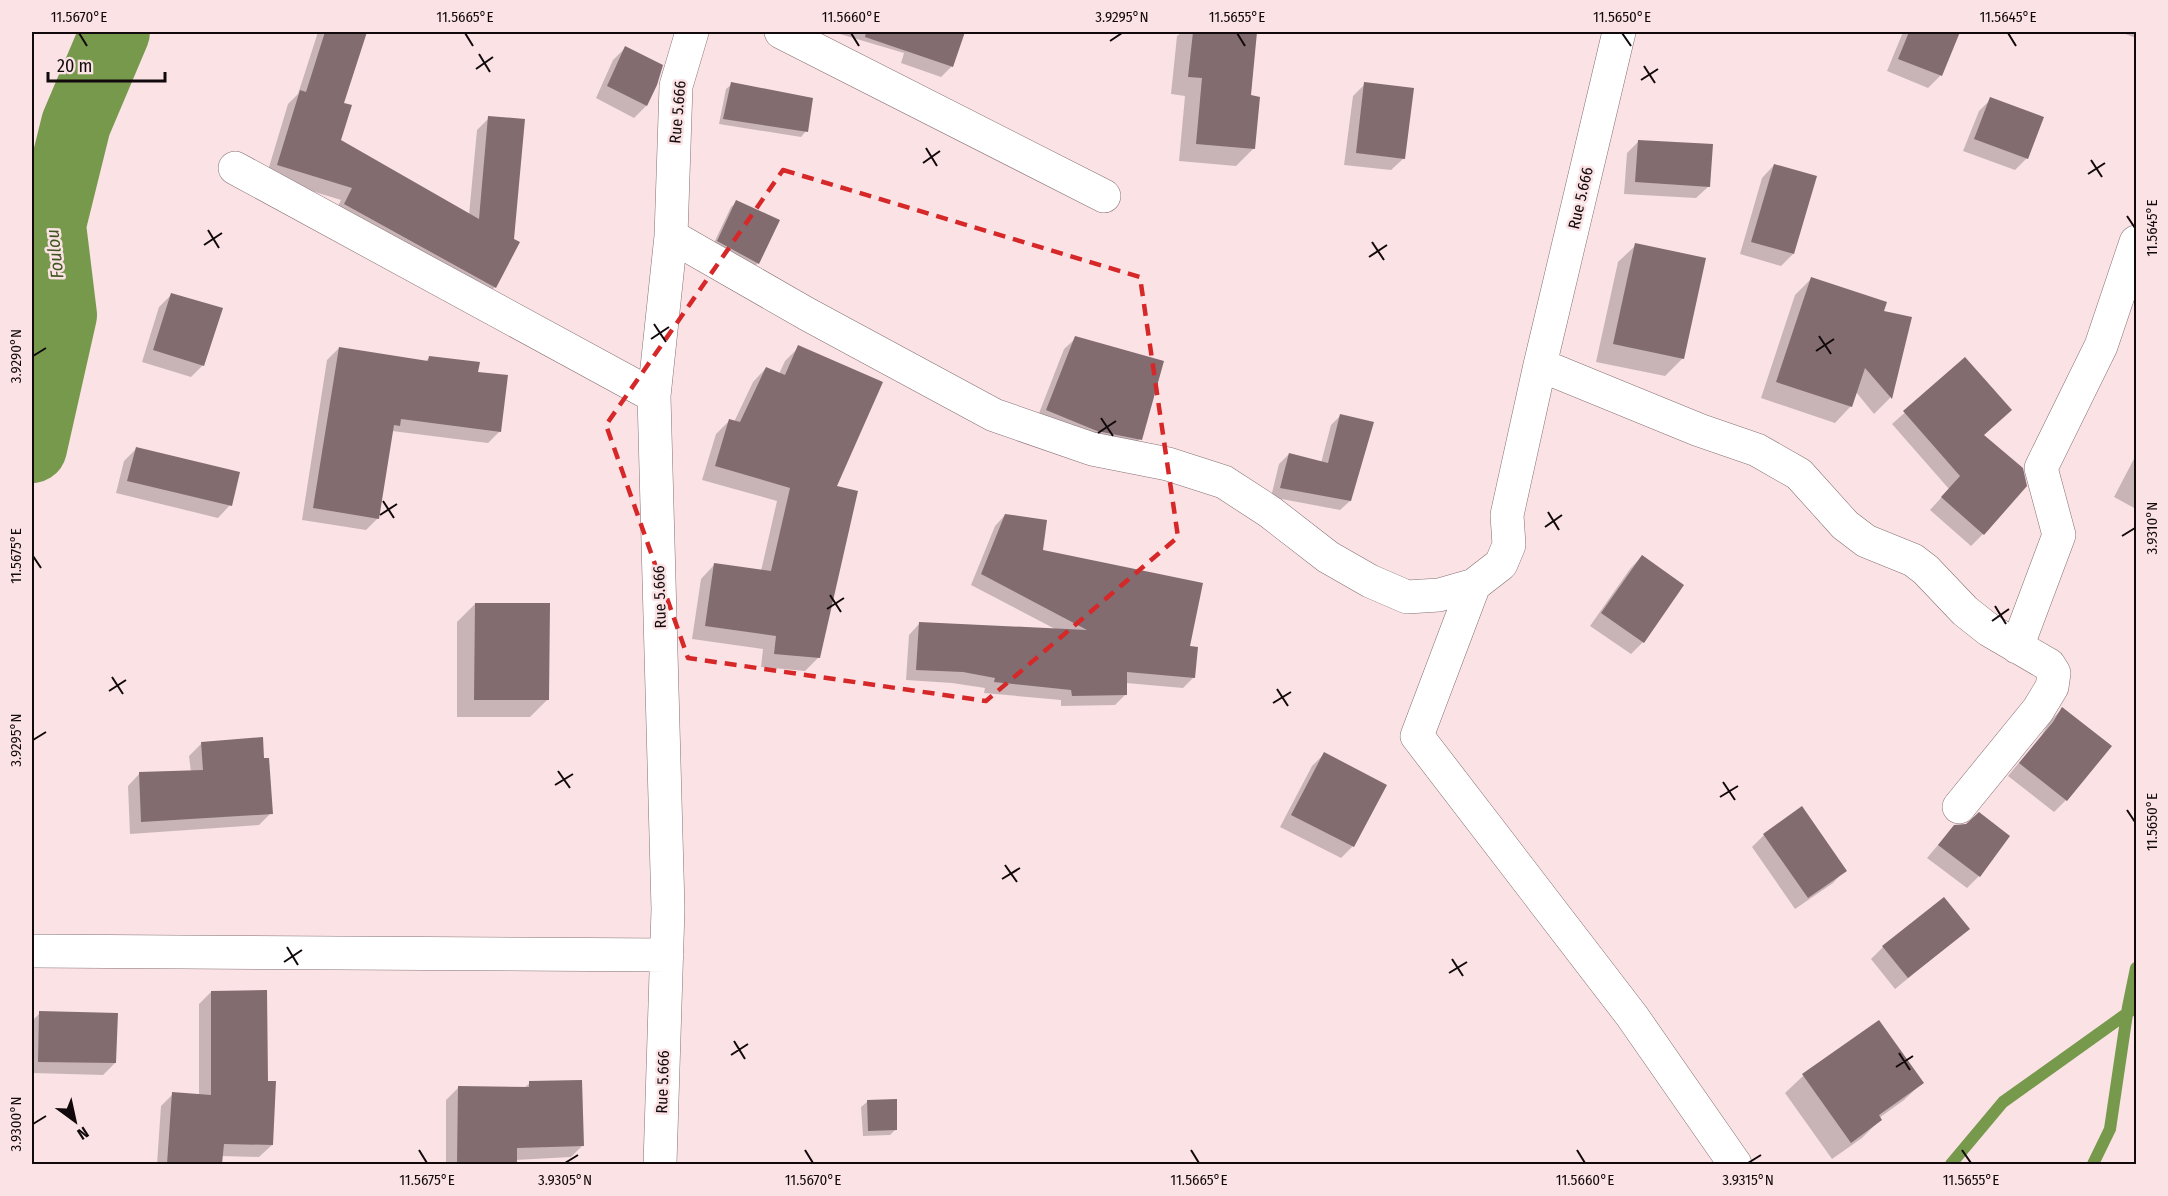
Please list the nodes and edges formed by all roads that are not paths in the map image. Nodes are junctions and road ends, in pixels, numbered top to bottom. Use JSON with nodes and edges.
{"nodes":[{"id":1,"x":692,"y":32,"type":"edge"},
{"id":2,"x":781,"y":32,"type":"edge"},
{"id":3,"x":1619,"y":32,"type":"edge"},
{"id":4,"x":235,"y":168,"type":"dead end"},
{"id":5,"x":1104,"y":196,"type":"dead end"},
{"id":6,"x":670,"y":236,"type":"junction"},
{"id":7,"x":2136,"y":242,"type":"edge"},
{"id":8,"x":1540,"y":365,"type":"junction"},
{"id":9,"x":654,"y":396,"type":"junction"},
{"id":10,"x":1474,"y":585,"type":"junction"},
{"id":11,"x":2017,"y":646,"type":"junction"},
{"id":12,"x":1959,"y":807,"type":"dead end"},
{"id":13,"x":32,"y":951,"type":"edge"},
{"id":14,"x":667,"y":955,"type":"junction"},
{"id":15,"x":660,"y":1164,"type":"edge"},
{"id":16,"x":1735,"y":1164,"type":"edge"}],
"edges":[{"from":1,"to":6,"type":"street","name":"Rue 5.666"},
{"from":2,"to":5,"type":"street"},
{"from":3,"to":8,"type":"street","name":"Rue 5.666"},
{"from":4,"to":9,"type":"street"},
{"from":6,"to":9,"type":"street","name":"Rue 5.666"},
{"from":6,"to":10,"type":"street"},
{"from":7,"to":11,"type":"street"},
{"from":8,"to":10,"type":"street","name":"Rue 5.666"},
{"from":8,"to":11,"type":"street"},
{"from":9,"to":14,"type":"street","name":"Rue 5.666"},
{"from":10,"to":16,"type":"street"},
{"from":11,"to":12,"type":"street"},
{"from":13,"to":14,"type":"street"},
{"from":14,"to":15,"type":"street","name":"Rue 5.666"}]}
